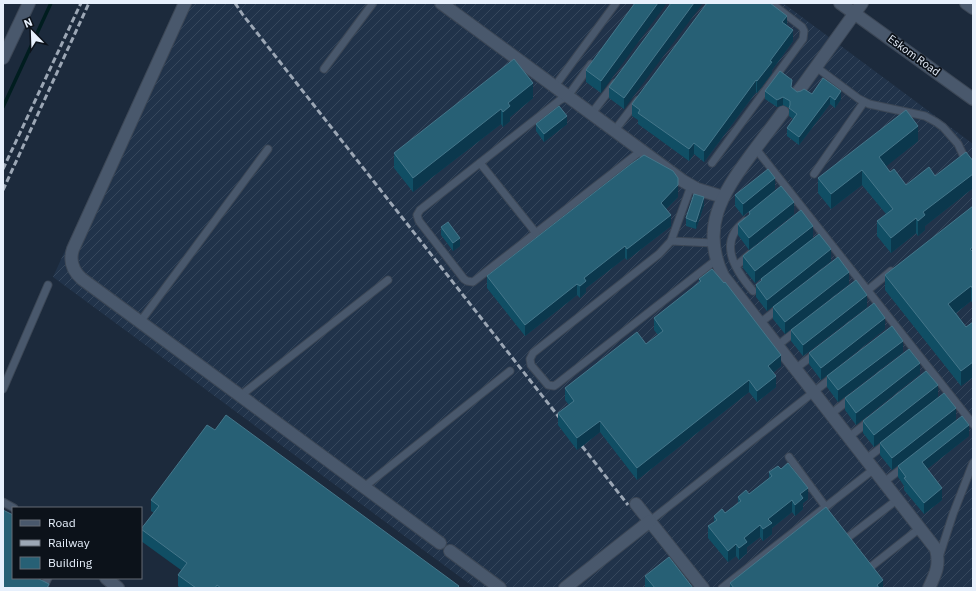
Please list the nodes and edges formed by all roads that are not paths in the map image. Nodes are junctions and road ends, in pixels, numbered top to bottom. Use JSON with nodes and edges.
{"nodes":[{"id":1,"x":28,"y":3,"type":"edge"},
{"id":2,"x":186,"y":3,"type":"edge"},
{"id":3,"x":373,"y":3,"type":"edge"},
{"id":4,"x":441,"y":3,"type":"edge"},
{"id":5,"x":616,"y":3,"type":"edge"},
{"id":6,"x":770,"y":3,"type":"edge"},
{"id":7,"x":840,"y":3,"type":"edge"},
{"id":8,"x":862,"y":3,"type":"edge"},
{"id":9,"x":966,"y":3,"type":"edge"},
{"id":10,"x":973,"y":8,"type":"edge"},
{"id":11,"x":854,"y":13,"type":"junction"},
{"id":12,"x":3,"y":58,"type":"edge"},
{"id":13,"x":596,"y":59,"type":"edge"},
{"id":14,"x":816,"y":67,"type":"junction"},
{"id":15,"x":324,"y":69,"type":"dead end"},
{"id":16,"x":619,"y":76,"type":"edge"},
{"id":17,"x":555,"y":86,"type":"junction"},
{"id":18,"x":643,"y":92,"type":"edge"},
{"id":19,"x":798,"y":92,"type":"edge"},
{"id":20,"x":568,"y":96,"type":"junction"},
{"id":21,"x":973,"y":99,"type":"edge"},
{"id":22,"x":864,"y":102,"type":"junction"},
{"id":23,"x":783,"y":112,"type":"dead end"},
{"id":24,"x":592,"y":113,"type":"junction"},
{"id":25,"x":615,"y":130,"type":"junction"},
{"id":26,"x":268,"y":149,"type":"dead end"},
{"id":27,"x":756,"y":149,"type":"junction"},
{"id":28,"x":642,"y":150,"type":"junction"},
{"id":29,"x":966,"y":160,"type":"edge"},
{"id":30,"x":480,"y":163,"type":"junction"},
{"id":31,"x":712,"y":163,"type":"dead end"},
{"id":32,"x":814,"y":174,"type":"dead end"},
{"id":33,"x":690,"y":186,"type":"junction"},
{"id":34,"x":723,"y":197,"type":"junction"},
{"id":35,"x":751,"y":216,"type":"edge"},
{"id":36,"x":536,"y":233,"type":"junction"},
{"id":37,"x":671,"y":241,"type":"junction"},
{"id":38,"x":713,"y":243,"type":"junction"},
{"id":39,"x":759,"y":247,"type":"edge"},
{"id":40,"x":716,"y":260,"type":"junction"},
{"id":41,"x":736,"y":266,"type":"junction"},
{"id":42,"x":898,"y":266,"type":"edge"},
{"id":43,"x":388,"y":280,"type":"dead end"},
{"id":44,"x":48,"y":285,"type":"dead end"},
{"id":45,"x":868,"y":290,"type":"junction"},
{"id":46,"x":741,"y":300,"type":"junction"},
{"id":47,"x":783,"y":304,"type":"edge"},
{"id":48,"x":140,"y":322,"type":"junction"},
{"id":49,"x":760,"y":323,"type":"junction"},
{"id":50,"x":801,"y":327,"type":"edge"},
{"id":51,"x":777,"y":346,"type":"junction"},
{"id":52,"x":819,"y":350,"type":"edge"},
{"id":53,"x":795,"y":369,"type":"junction"},
{"id":54,"x":510,"y":372,"type":"dead end"},
{"id":55,"x":837,"y":373,"type":"edge"},
{"id":56,"x":3,"y":389,"type":"edge"},
{"id":57,"x":813,"y":392,"type":"junction"},
{"id":58,"x":240,"y":396,"type":"junction"},
{"id":59,"x":855,"y":396,"type":"edge"},
{"id":60,"x":831,"y":414,"type":"junction"},
{"id":61,"x":873,"y":418,"type":"edge"},
{"id":62,"x":969,"y":420,"type":"edge"},
{"id":63,"x":849,"y":437,"type":"junction"},
{"id":64,"x":890,"y":440,"type":"edge"},
{"id":65,"x":789,"y":457,"type":"dead end"},
{"id":66,"x":866,"y":459,"type":"junction"},
{"id":67,"x":908,"y":463,"type":"edge"},
{"id":68,"x":973,"y":463,"type":"edge"},
{"id":69,"x":874,"y":469,"type":"junction"},
{"id":70,"x":884,"y":482,"type":"junction"},
{"id":71,"x":364,"y":487,"type":"junction"},
{"id":72,"x":898,"y":499,"type":"junction"},
{"id":73,"x":3,"y":502,"type":"edge"},
{"id":74,"x":636,"y":504,"type":"dead end"},
{"id":75,"x":826,"y":506,"type":"junction"},
{"id":76,"x":12,"y":507,"type":"edge"},
{"id":77,"x":650,"y":521,"type":"junction"},
{"id":78,"x":920,"y":528,"type":"junction"},
{"id":79,"x":846,"y":539,"type":"edge"},
{"id":80,"x":440,"y":544,"type":"dead end"},
{"id":81,"x":450,"y":551,"type":"dead end"},
{"id":82,"x":939,"y":558,"type":"junction"},
{"id":83,"x":868,"y":569,"type":"edge"},
{"id":84,"x":48,"y":579,"type":"edge"},
{"id":85,"x":107,"y":579,"type":"edge"},
{"id":86,"x":43,"y":588,"type":"edge"},
{"id":87,"x":118,"y":588,"type":"edge"},
{"id":88,"x":500,"y":588,"type":"edge"},
{"id":89,"x":565,"y":588,"type":"edge"},
{"id":90,"x":703,"y":588,"type":"edge"},
{"id":91,"x":722,"y":588,"type":"edge"},
{"id":92,"x":929,"y":588,"type":"edge"}],
"edges":[{"from":1,"to":12,"type":"street"},
{"from":2,"to":48,"type":"street"},
{"from":3,"to":15,"type":"lane"},
{"from":4,"to":17,"type":"street"},
{"from":5,"to":17,"type":"lane"},
{"from":6,"to":31,"type":"lane"},
{"from":7,"to":11,"type":"street","name":"Eskom Road"},
{"from":8,"to":11,"type":"street"},
{"from":9,"to":10,"type":"street"},
{"from":11,"to":14,"type":"street"},
{"from":11,"to":21,"type":"street","name":"Eskom Road"},
{"from":13,"to":20,"type":"lane"},
{"from":14,"to":19,"type":"street"},
{"from":14,"to":22,"type":"lane"},
{"from":16,"to":24,"type":"lane"},
{"from":17,"to":20,"type":"street"},
{"from":18,"to":25,"type":"lane"},
{"from":20,"to":24,"type":"street"},
{"from":20,"to":30,"type":"lane"},
{"from":22,"to":29,"type":"lane"},
{"from":22,"to":32,"type":"lane"},
{"from":23,"to":27,"type":"street"},
{"from":24,"to":25,"type":"street"},
{"from":25,"to":28,"type":"street"},
{"from":26,"to":48,"type":"lane"},
{"from":27,"to":34,"type":"street"},
{"from":27,"to":45,"type":"lane"},
{"from":28,"to":33,"type":"street"},
{"from":28,"to":36,"type":"lane"},
{"from":30,"to":36,"type":"lane"},
{"from":30,"to":36,"type":"lane"},
{"from":33,"to":34,"type":"street"},
{"from":33,"to":37,"type":"lane"},
{"from":34,"to":38,"type":"street"},
{"from":35,"to":41,"type":"lane"},
{"from":37,"to":38,"type":"lane"},
{"from":37,"to":40,"type":"lane"},
{"from":38,"to":40,"type":"street"},
{"from":39,"to":41,"type":"lane"},
{"from":40,"to":46,"type":"street"},
{"from":41,"to":46,"type":"lane"},
{"from":42,"to":45,"type":"lane"},
{"from":43,"to":58,"type":"lane"},
{"from":44,"to":56,"type":"lane"},
{"from":45,"to":62,"type":"lane"},
{"from":46,"to":49,"type":"street"},
{"from":47,"to":49,"type":"lane"},
{"from":48,"to":58,"type":"street"},
{"from":49,"to":51,"type":"street"},
{"from":50,"to":51,"type":"lane"},
{"from":51,"to":53,"type":"street"},
{"from":52,"to":53,"type":"lane"},
{"from":53,"to":57,"type":"street"},
{"from":54,"to":71,"type":"lane"},
{"from":55,"to":57,"type":"lane"},
{"from":57,"to":60,"type":"street"},
{"from":57,"to":77,"type":"lane"},
{"from":58,"to":71,"type":"street"},
{"from":59,"to":60,"type":"lane"},
{"from":60,"to":63,"type":"street"},
{"from":61,"to":63,"type":"lane"},
{"from":63,"to":66,"type":"street"},
{"from":64,"to":66,"type":"lane"},
{"from":65,"to":75,"type":"lane"},
{"from":66,"to":69,"type":"street"},
{"from":67,"to":70,"type":"lane"},
{"from":68,"to":82,"type":"lane"},
{"from":69,"to":70,"type":"street"},
{"from":69,"to":75,"type":"lane"},
{"from":70,"to":72,"type":"street"},
{"from":71,"to":80,"type":"street"},
{"from":72,"to":78,"type":"street"},
{"from":72,"to":79,"type":"lane"},
{"from":73,"to":76,"type":"lane"},
{"from":74,"to":77,"type":"street"},
{"from":75,"to":91,"type":"lane"},
{"from":77,"to":89,"type":"street"},
{"from":77,"to":90,"type":"street"},
{"from":78,"to":82,"type":"street"},
{"from":78,"to":83,"type":"lane"},
{"from":81,"to":88,"type":"street"},
{"from":82,"to":92,"type":"street"},
{"from":84,"to":86,"type":"lane"},
{"from":85,"to":87,"type":"street"}]}
